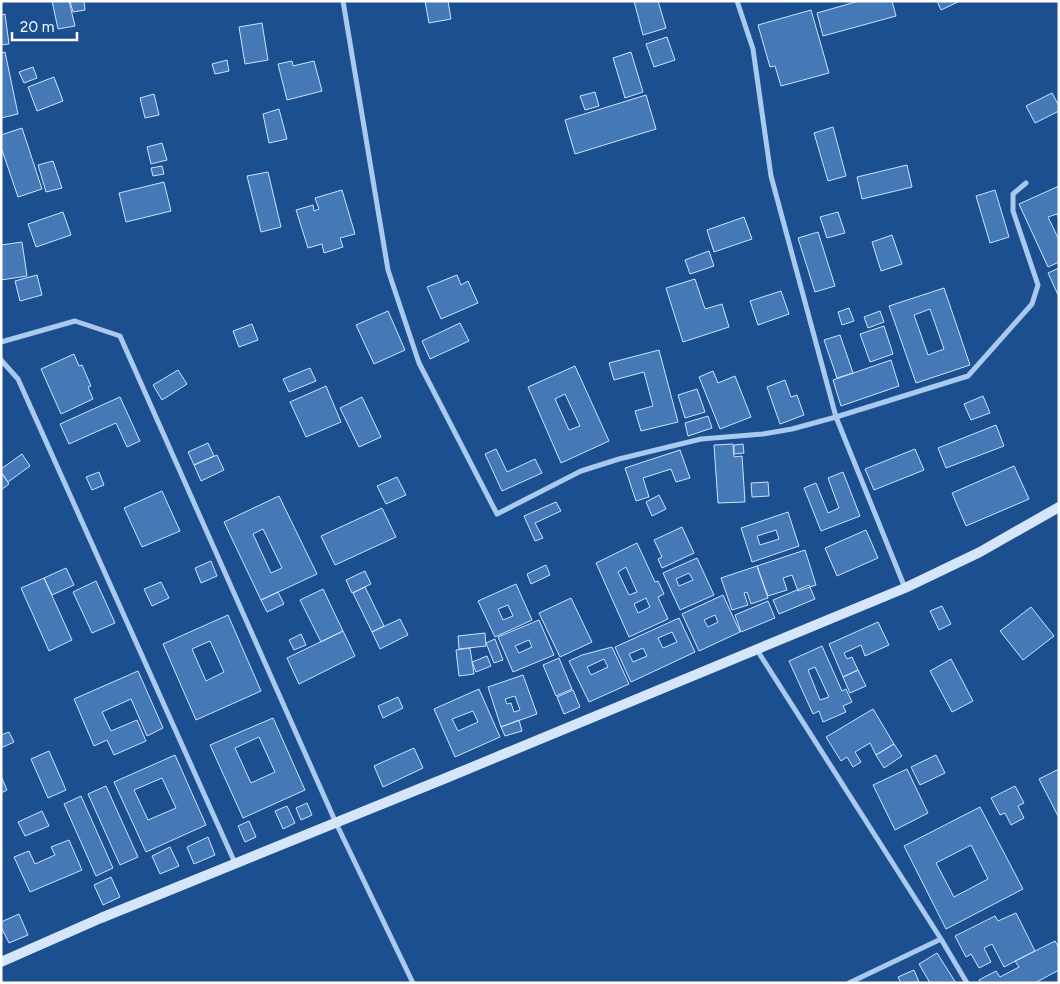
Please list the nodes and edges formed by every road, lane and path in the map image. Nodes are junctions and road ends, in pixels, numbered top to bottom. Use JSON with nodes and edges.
{"nodes":[{"id":1,"x":343,"y":1,"type":"edge"},
{"id":2,"x":737,"y":1,"type":"edge"},
{"id":3,"x":1026,"y":183,"type":"dead end"},
{"id":4,"x":1,"y":342,"type":"edge"},
{"id":5,"x":1,"y":360,"type":"edge"},
{"id":6,"x":836,"y":417,"type":"junction"},
{"id":7,"x":1059,"y":507,"type":"edge"},
{"id":8,"x":905,"y":588,"type":"junction"},
{"id":9,"x":757,"y":650,"type":"junction"},
{"id":10,"x":336,"y":823,"type":"junction"},
{"id":11,"x":236,"y":863,"type":"junction"},
{"id":12,"x":941,"y":939,"type":"junction"},
{"id":13,"x":1,"y":962,"type":"edge"},
{"id":14,"x":413,"y":983,"type":"edge"},
{"id":15,"x":849,"y":983,"type":"edge"},
{"id":16,"x":967,"y":983,"type":"edge"}],
"edges":[{"from":1,"to":6,"type":"street"},
{"from":2,"to":6,"type":"street"},
{"from":3,"to":6,"type":"street"},
{"from":4,"to":10,"type":"street"},
{"from":5,"to":11,"type":"street"},
{"from":6,"to":8,"type":"street"},
{"from":7,"to":8,"type":"street"},
{"from":8,"to":9,"type":"street"},
{"from":9,"to":10,"type":"street"},
{"from":9,"to":12,"type":"street"},
{"from":10,"to":11,"type":"street"},
{"from":10,"to":14,"type":"street"},
{"from":11,"to":13,"type":"street"},
{"from":12,"to":15,"type":"street"},
{"from":12,"to":16,"type":"street"}]}
